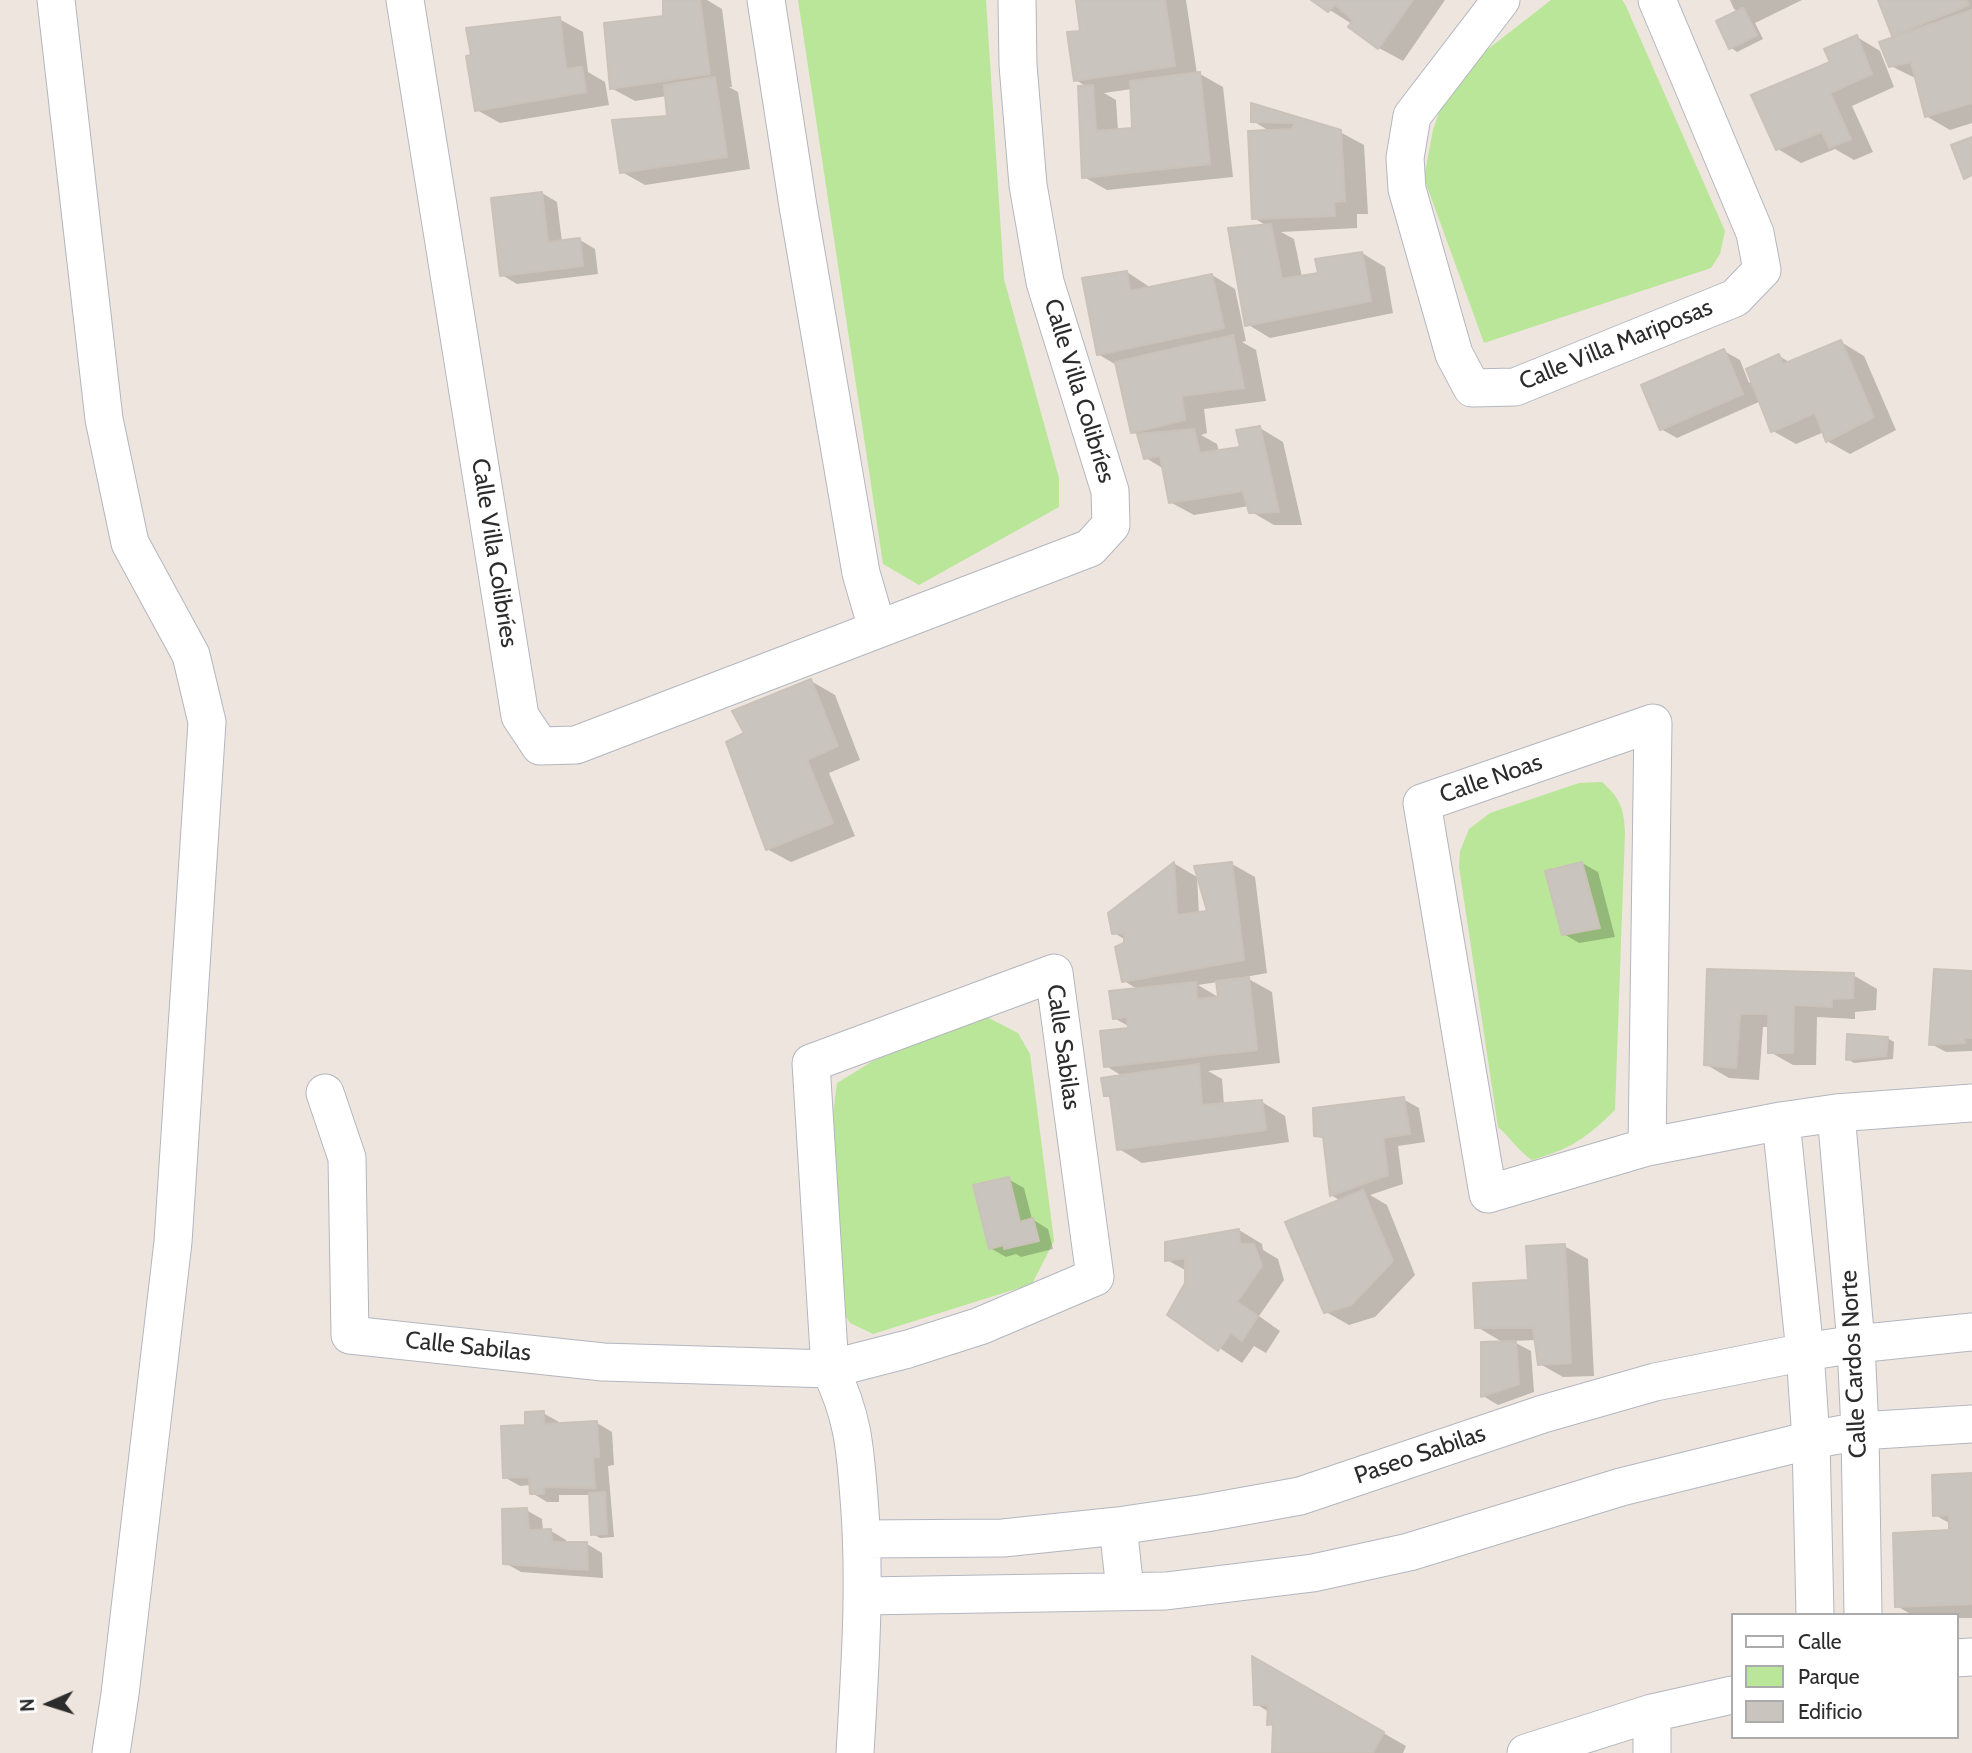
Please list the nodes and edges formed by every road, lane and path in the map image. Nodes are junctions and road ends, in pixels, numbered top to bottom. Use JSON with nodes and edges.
{"nodes":[{"id":1,"x":56,"y":0,"type":"edge"},
{"id":2,"x":405,"y":0,"type":"edge"},
{"id":3,"x":766,"y":0,"type":"edge"},
{"id":4,"x":1017,"y":0,"type":"edge"},
{"id":5,"x":1501,"y":0,"type":"edge"},
{"id":6,"x":1657,"y":0,"type":"edge"},
{"id":7,"x":877,"y":628,"type":"junction"},
{"id":8,"x":325,"y":1093,"type":"dead end"},
{"id":9,"x":1972,"y":1103,"type":"edge"},
{"id":10,"x":1836,"y":1113,"type":"junction"},
{"id":11,"x":1781,"y":1121,"type":"junction"},
{"id":12,"x":1647,"y":1147,"type":"junction"},
{"id":13,"x":1972,"y":1332,"type":"edge"},
{"id":14,"x":1856,"y":1344,"type":"junction"},
{"id":15,"x":1805,"y":1352,"type":"junction"},
{"id":16,"x":830,"y":1369,"type":"junction"},
{"id":17,"x":1972,"y":1424,"type":"edge"},
{"id":18,"x":1860,"y":1432,"type":"junction"},
{"id":19,"x":1811,"y":1440,"type":"junction"},
{"id":20,"x":1118,"y":1526,"type":"junction"},
{"id":21,"x":1003,"y":1538,"type":"junction"},
{"id":22,"x":863,"y":1539,"type":"junction"},
{"id":23,"x":1125,"y":1590,"type":"junction"},
{"id":24,"x":1006,"y":1593,"type":"junction"},
{"id":25,"x":864,"y":1596,"type":"junction"},
{"id":26,"x":1815,"y":1613,"type":"edge"},
{"id":27,"x":1863,"y":1613,"type":"edge"},
{"id":28,"x":1730,"y":1695,"type":"edge"},
{"id":29,"x":1652,"y":1713,"type":"junction"},
{"id":30,"x":111,"y":1753,"type":"edge"},
{"id":31,"x":855,"y":1753,"type":"edge"},
{"id":32,"x":1527,"y":1753,"type":"edge"},
{"id":33,"x":1652,"y":1753,"type":"edge"}],
"edges":[{"from":1,"to":30,"type":"street"},
{"from":2,"to":7,"type":"street","name":"Calle Villa Colibríes"},
{"from":3,"to":7,"type":"street"},
{"from":4,"to":7,"type":"street","name":"Calle Villa Colibríes"},
{"from":5,"to":6,"type":"street","name":"Calle Villa Mariposas"},
{"from":8,"to":16,"type":"street","name":"Calle Sabilas"},
{"from":9,"to":10,"type":"street","name":"Calle Noas"},
{"from":10,"to":11,"type":"street","name":"Calle Noas"},
{"from":10,"to":14,"type":"street","name":"Calle Cardos Norte"},
{"from":11,"to":12,"type":"street","name":"Calle Noas"},
{"from":11,"to":15,"type":"street","name":"Calle Cardos Norte"},
{"from":12,"to":12,"type":"street","name":"Calle Noas"},
{"from":13,"to":14,"type":"street","name":"Paseo Sabilas"},
{"from":14,"to":15,"type":"street","name":"Paseo Sabilas"},
{"from":14,"to":18,"type":"street","name":"Calle Cardos Norte"},
{"from":15,"to":19,"type":"street","name":"Calle Cardos Norte"},
{"from":15,"to":20,"type":"street","name":"Paseo Sabilas"},
{"from":16,"to":16,"type":"street","name":"Calle Sabilas"},
{"from":16,"to":22,"type":"street","name":"Calle Sabilas"},
{"from":17,"to":18,"type":"street"},
{"from":18,"to":19,"type":"street"},
{"from":18,"to":27,"type":"street","name":"Calle Cardos Norte"},
{"from":19,"to":23,"type":"street"},
{"from":19,"to":26,"type":"street","name":"Calle Cardos Norte"},
{"from":20,"to":21,"type":"street","name":"Paseo Sabilas"},
{"from":20,"to":23,"type":"street"},
{"from":21,"to":22,"type":"street","name":"Paseo Sabilas"},
{"from":21,"to":24,"type":"street"},
{"from":22,"to":25,"type":"street","name":"Calle Sabilas"},
{"from":23,"to":24,"type":"street"},
{"from":24,"to":25,"type":"street"},
{"from":25,"to":31,"type":"street","name":"Calle Sabilas"},
{"from":28,"to":29,"type":"street"},
{"from":29,"to":32,"type":"street"},
{"from":29,"to":33,"type":"street"}]}
